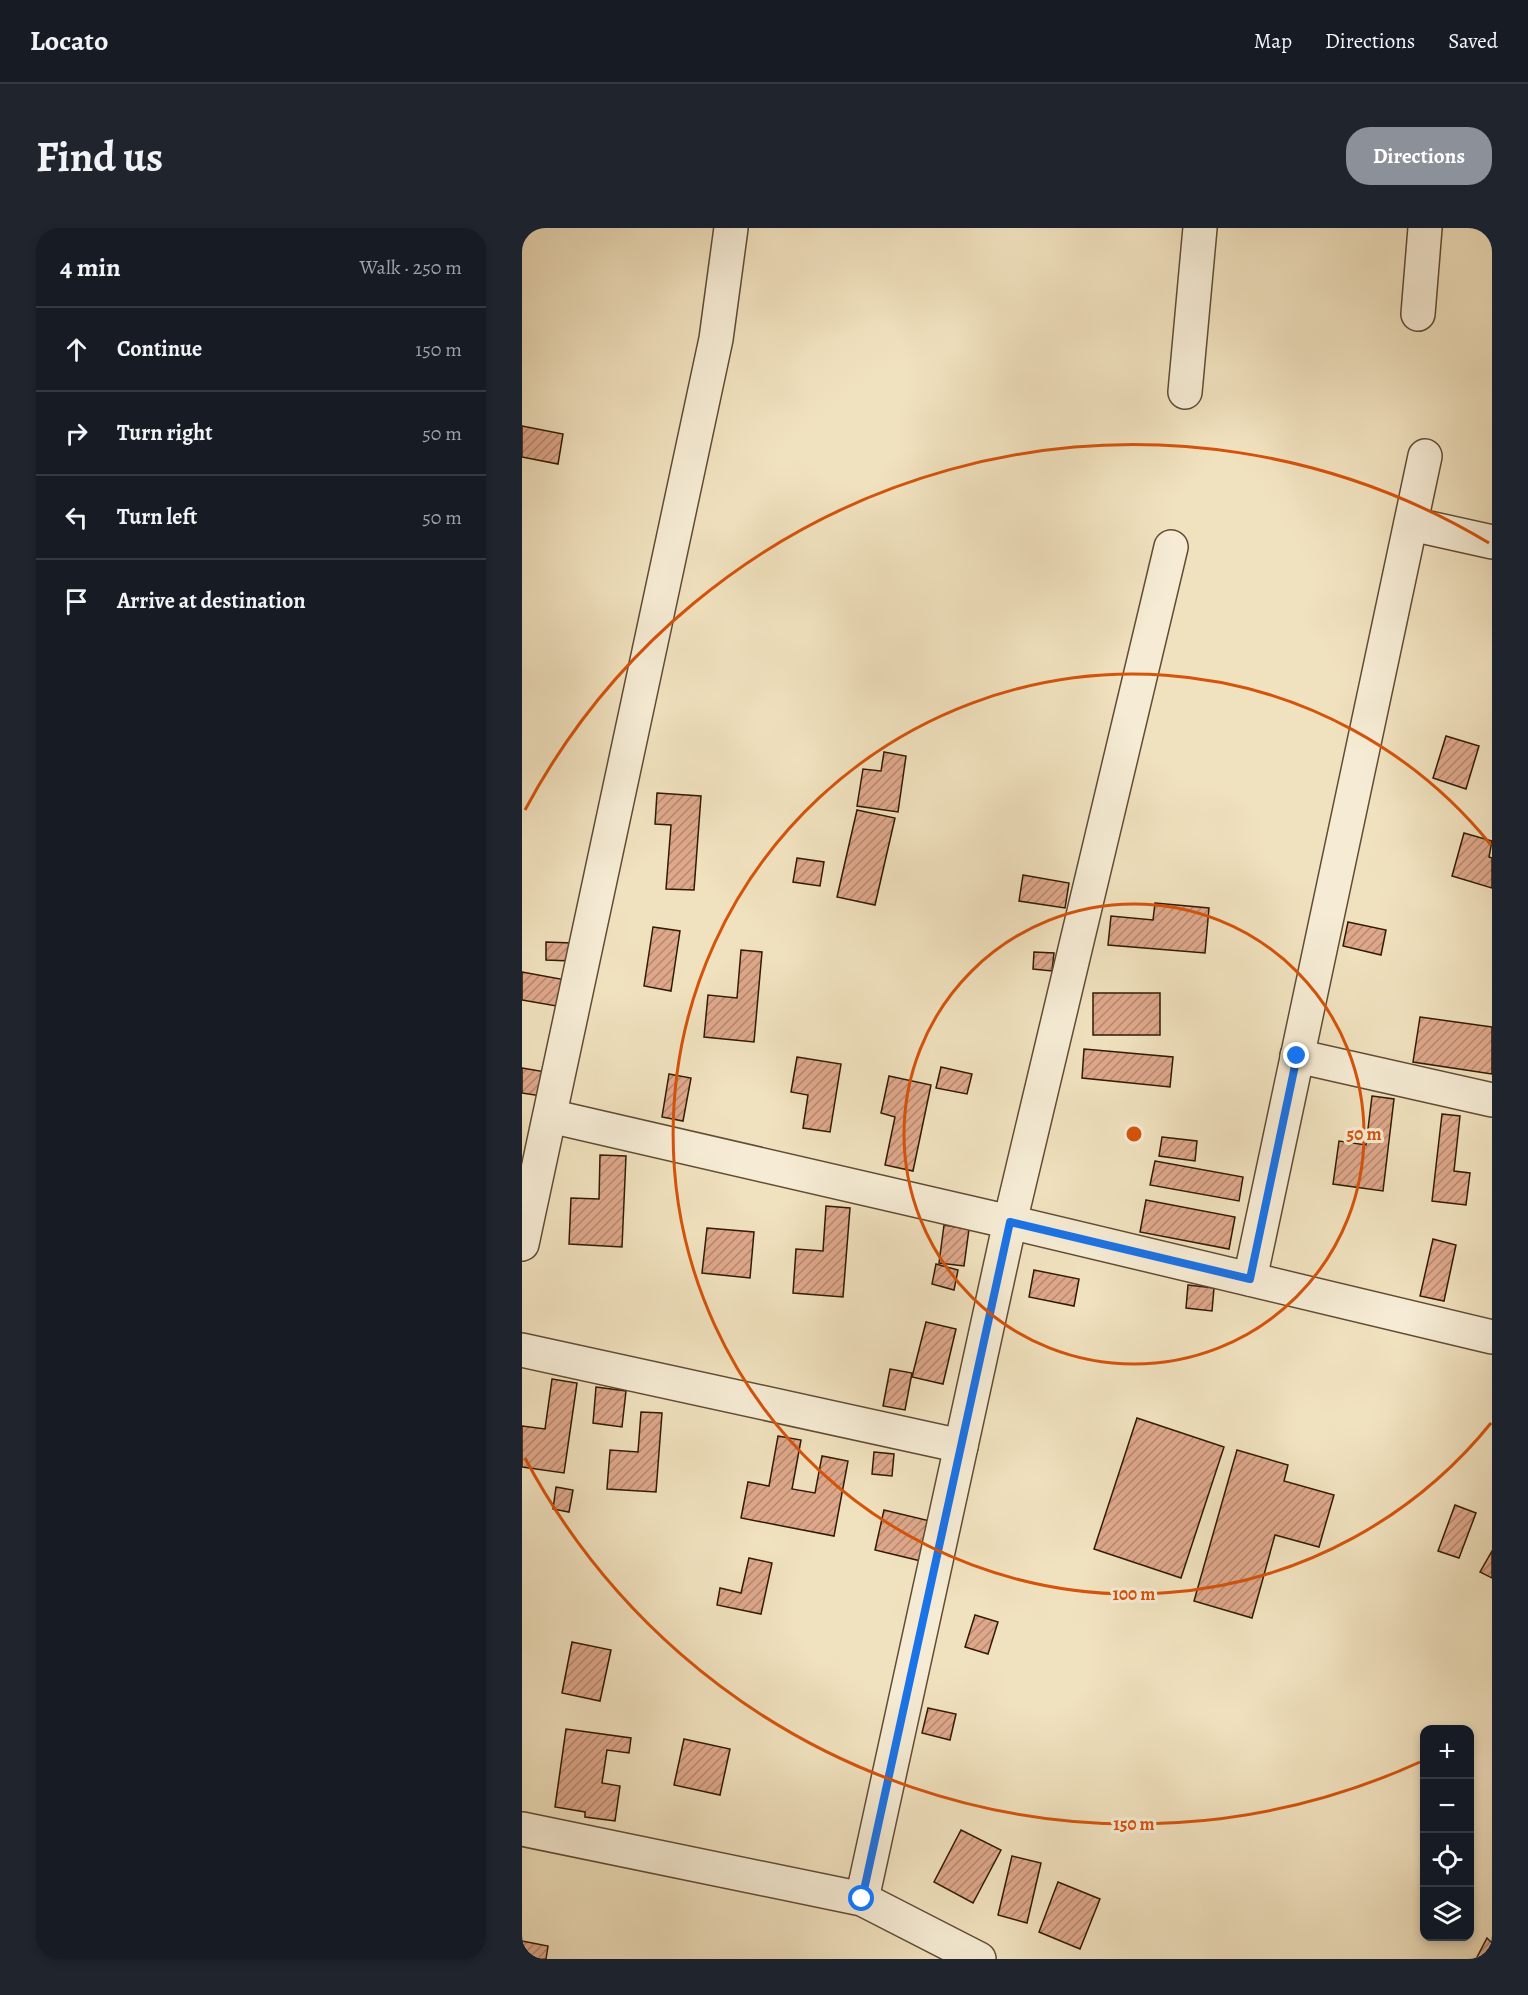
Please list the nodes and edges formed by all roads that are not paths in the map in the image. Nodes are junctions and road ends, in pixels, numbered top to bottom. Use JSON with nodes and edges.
{"nodes":[{"id":1,"x":731,"y":228,"type":"edge"},
{"id":2,"x":1200,"y":228,"type":"edge"},
{"id":3,"x":1425,"y":228,"type":"edge"},
{"id":4,"x":1418,"y":314,"type":"dead end"},
{"id":5,"x":1185,"y":392,"type":"dead end"},
{"id":6,"x":1425,"y":456,"type":"dead end"},
{"id":7,"x":1411,"y":524,"type":"junction"},
{"id":8,"x":1492,"y":542,"type":"edge"},
{"id":9,"x":1171,"y":547,"type":"dead end"},
{"id":10,"x":1297,"y":1056,"type":"junction"},
{"id":11,"x":1492,"y":1100,"type":"edge"},
{"id":12,"x":550,"y":1116,"type":"junction"},
{"id":13,"x":1010,"y":1222,"type":"junction"},
{"id":14,"x":522,"y":1244,"type":"edge"},
{"id":15,"x":1250,"y":1279,"type":"junction"},
{"id":16,"x":1492,"y":1337,"type":"edge"},
{"id":17,"x":522,"y":1350,"type":"edge"},
{"id":18,"x":962,"y":1446,"type":"junction"},
{"id":19,"x":522,"y":1830,"type":"edge"},
{"id":20,"x":862,"y":1899,"type":"junction"},
{"id":21,"x":979,"y":1959,"type":"edge"}],
"edges":[{"from":1,"to":12,"type":"street"},
{"from":2,"to":5,"type":"street"},
{"from":3,"to":4,"type":"street"},
{"from":6,"to":7,"type":"street"},
{"from":7,"to":8,"type":"street"},
{"from":7,"to":10,"type":"street"},
{"from":9,"to":13,"type":"street"},
{"from":10,"to":11,"type":"street"},
{"from":10,"to":15,"type":"street"},
{"from":12,"to":13,"type":"street"},
{"from":12,"to":14,"type":"street"},
{"from":13,"to":15,"type":"street"},
{"from":13,"to":18,"type":"street"},
{"from":15,"to":16,"type":"street"},
{"from":17,"to":18,"type":"street"},
{"from":18,"to":20,"type":"street"},
{"from":19,"to":20,"type":"street"},
{"from":20,"to":21,"type":"street"}]}
